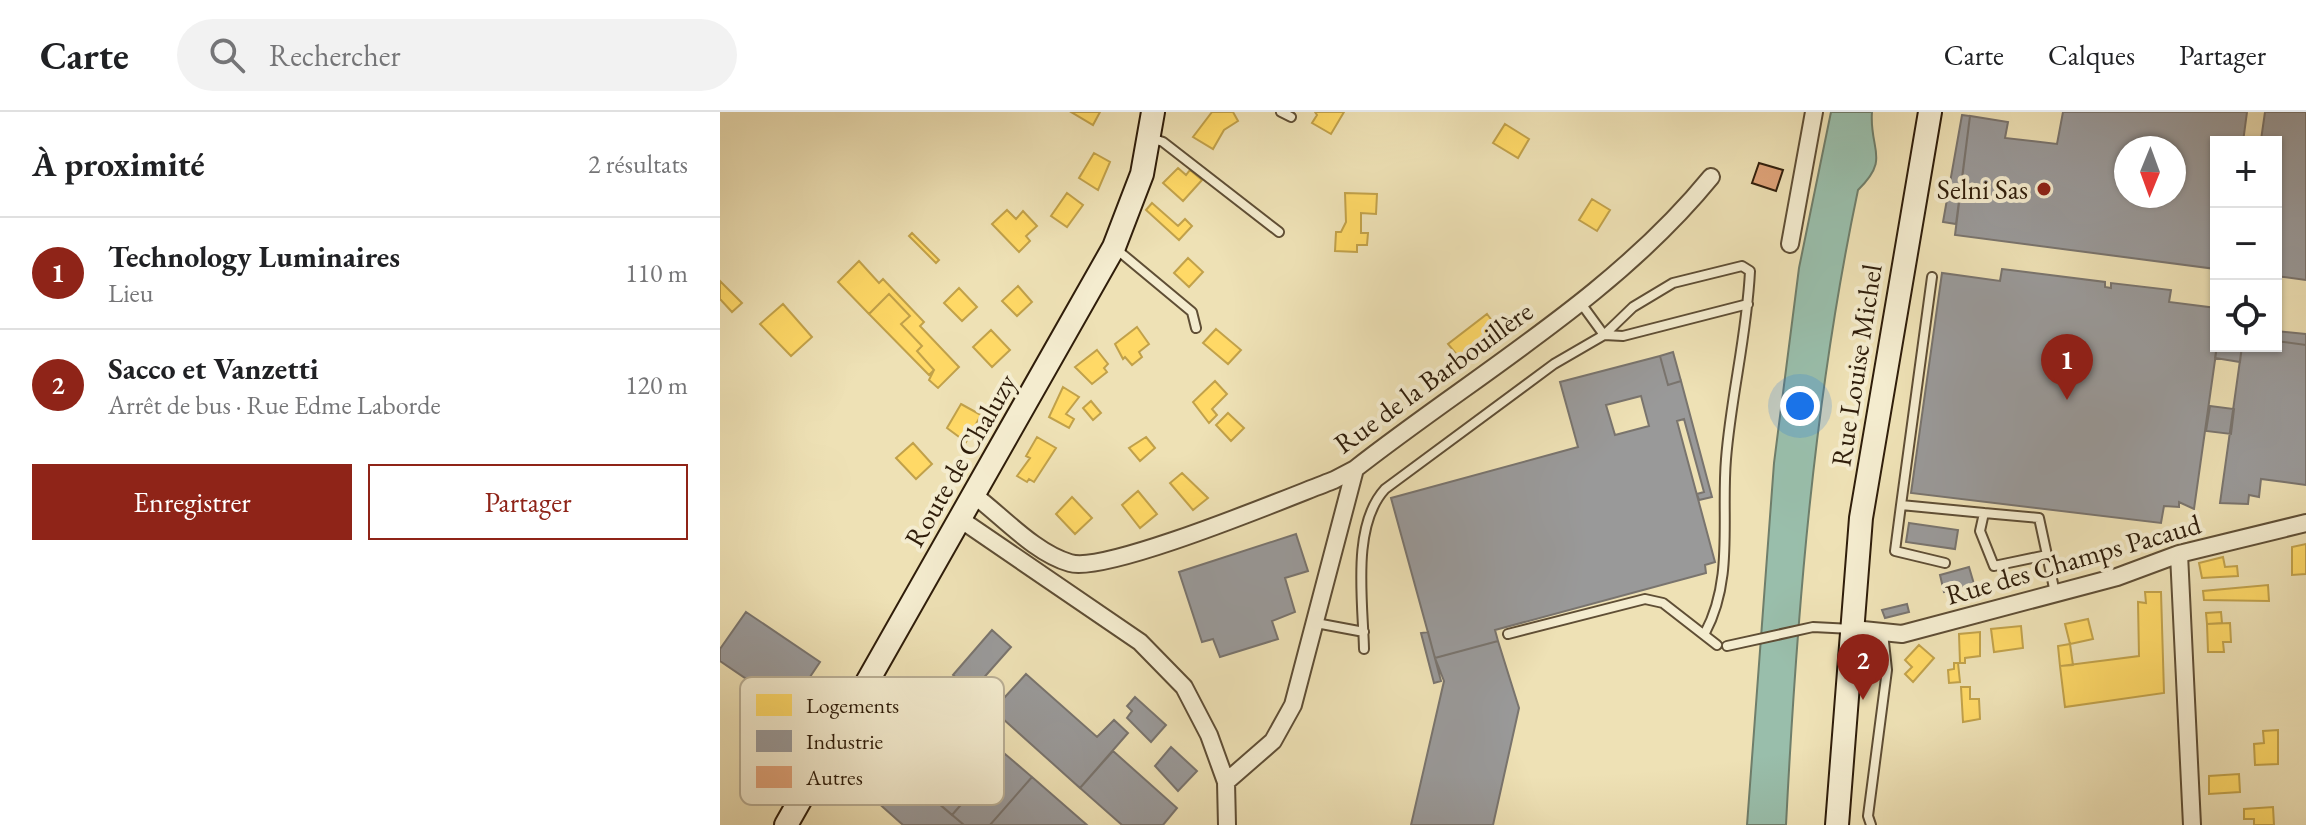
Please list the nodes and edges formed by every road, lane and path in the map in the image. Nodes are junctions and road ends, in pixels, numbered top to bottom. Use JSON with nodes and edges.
{"nodes":[{"id":1,"x":1153,"y":112,"type":"edge"},
{"id":2,"x":1281,"y":112,"type":"edge"},
{"id":3,"x":1814,"y":112,"type":"edge"},
{"id":4,"x":1930,"y":112,"type":"edge"},
{"id":5,"x":1291,"y":117,"type":"dead end"},
{"id":6,"x":1150,"y":138,"type":"junction"},
{"id":7,"x":1711,"y":177,"type":"dead end"},
{"id":8,"x":1279,"y":232,"type":"dead end"},
{"id":9,"x":1790,"y":244,"type":"dead end"},
{"id":10,"x":1114,"y":247,"type":"junction"},
{"id":11,"x":1932,"y":277,"type":"dead end"},
{"id":12,"x":1580,"y":302,"type":"junction"},
{"id":13,"x":1748,"y":304,"type":"junction"},
{"id":14,"x":1196,"y":328,"type":"dead end"},
{"id":15,"x":1604,"y":335,"type":"junction"},
{"id":16,"x":1355,"y":469,"type":"junction"},
{"id":17,"x":974,"y":495,"type":"junction"},
{"id":18,"x":1901,"y":505,"type":"junction"},
{"id":19,"x":1984,"y":513,"type":"junction"},
{"id":20,"x":960,"y":519,"type":"junction"},
{"id":21,"x":2306,"y":523,"type":"edge"},
{"id":22,"x":2179,"y":554,"type":"junction"},
{"id":23,"x":2047,"y":555,"type":"junction"},
{"id":24,"x":1945,"y":563,"type":"dead end"},
{"id":25,"x":2055,"y":593,"type":"junction"},
{"id":26,"x":1316,"y":623,"type":"junction"},
{"id":27,"x":1853,"y":629,"type":"junction"},
{"id":28,"x":1364,"y":632,"type":"junction"},
{"id":29,"x":1883,"y":632,"type":"junction"},
{"id":30,"x":1705,"y":633,"type":"junction"},
{"id":31,"x":1508,"y":634,"type":"dead end"},
{"id":32,"x":1717,"y":645,"type":"dead end"},
{"id":33,"x":1727,"y":646,"type":"dead end"},
{"id":34,"x":1364,"y":649,"type":"dead end"},
{"id":35,"x":870,"y":677,"type":"edge"},
{"id":36,"x":1226,"y":782,"type":"junction"},
{"id":37,"x":797,"y":805,"type":"edge"},
{"id":38,"x":786,"y":825,"type":"edge"},
{"id":39,"x":1227,"y":825,"type":"edge"},
{"id":40,"x":1837,"y":825,"type":"edge"},
{"id":41,"x":1871,"y":825,"type":"edge"},
{"id":42,"x":2192,"y":825,"type":"edge"}],
"edges":[{"from":1,"to":6,"type":"street","name":"Route de Chaluzy"},
{"from":2,"to":5,"type":"lane"},
{"from":3,"to":9,"type":"street"},
{"from":4,"to":27,"type":"street","name":"Rue Louise Michel"},
{"from":6,"to":8,"type":"lane"},
{"from":6,"to":10,"type":"street","name":"Route de Chaluzy"},
{"from":7,"to":12,"type":"street","name":"Rue de la Barbouillère"},
{"from":10,"to":14,"type":"lane"},
{"from":10,"to":17,"type":"street","name":"Route de Chaluzy"},
{"from":11,"to":18,"type":"lane"},
{"from":12,"to":15,"type":"lane"},
{"from":12,"to":16,"type":"street","name":"Rue de la Barbouillère"},
{"from":13,"to":15,"type":"lane"},
{"from":13,"to":15,"type":"lane"},
{"from":13,"to":30,"type":"lane"},
{"from":15,"to":28,"type":"lane"},
{"from":16,"to":17,"type":"street","name":"Rue de la Barbouillère"},
{"from":16,"to":26,"type":"street"},
{"from":17,"to":20,"type":"street","name":"Route de Chaluzy"},
{"from":18,"to":19,"type":"lane"},
{"from":18,"to":24,"type":"lane"},
{"from":19,"to":23,"type":"lane"},
{"from":19,"to":23,"type":"lane"},
{"from":20,"to":35,"type":"street","name":"Route de Chaluzy"},
{"from":20,"to":36,"type":"street"},
{"from":21,"to":22,"type":"street","name":"Rue des Champs Pacaud"},
{"from":22,"to":25,"type":"street","name":"Rue des Champs Pacaud"},
{"from":22,"to":42,"type":"street"},
{"from":23,"to":25,"type":"lane"},
{"from":25,"to":29,"type":"street","name":"Rue des Champs Pacaud"},
{"from":26,"to":28,"type":"lane"},
{"from":26,"to":36,"type":"street"},
{"from":27,"to":29,"type":"street","name":"Rue des Champs Pacaud"},
{"from":27,"to":33,"type":"lane"},
{"from":27,"to":40,"type":"street","name":"Rue Louise Michel"},
{"from":28,"to":34,"type":"lane"},
{"from":29,"to":41,"type":"lane"},
{"from":30,"to":31,"type":"lane"},
{"from":30,"to":32,"type":"lane"},
{"from":36,"to":39,"type":"street"},
{"from":37,"to":38,"type":"street","name":"Route de Chaluzy"}]}
